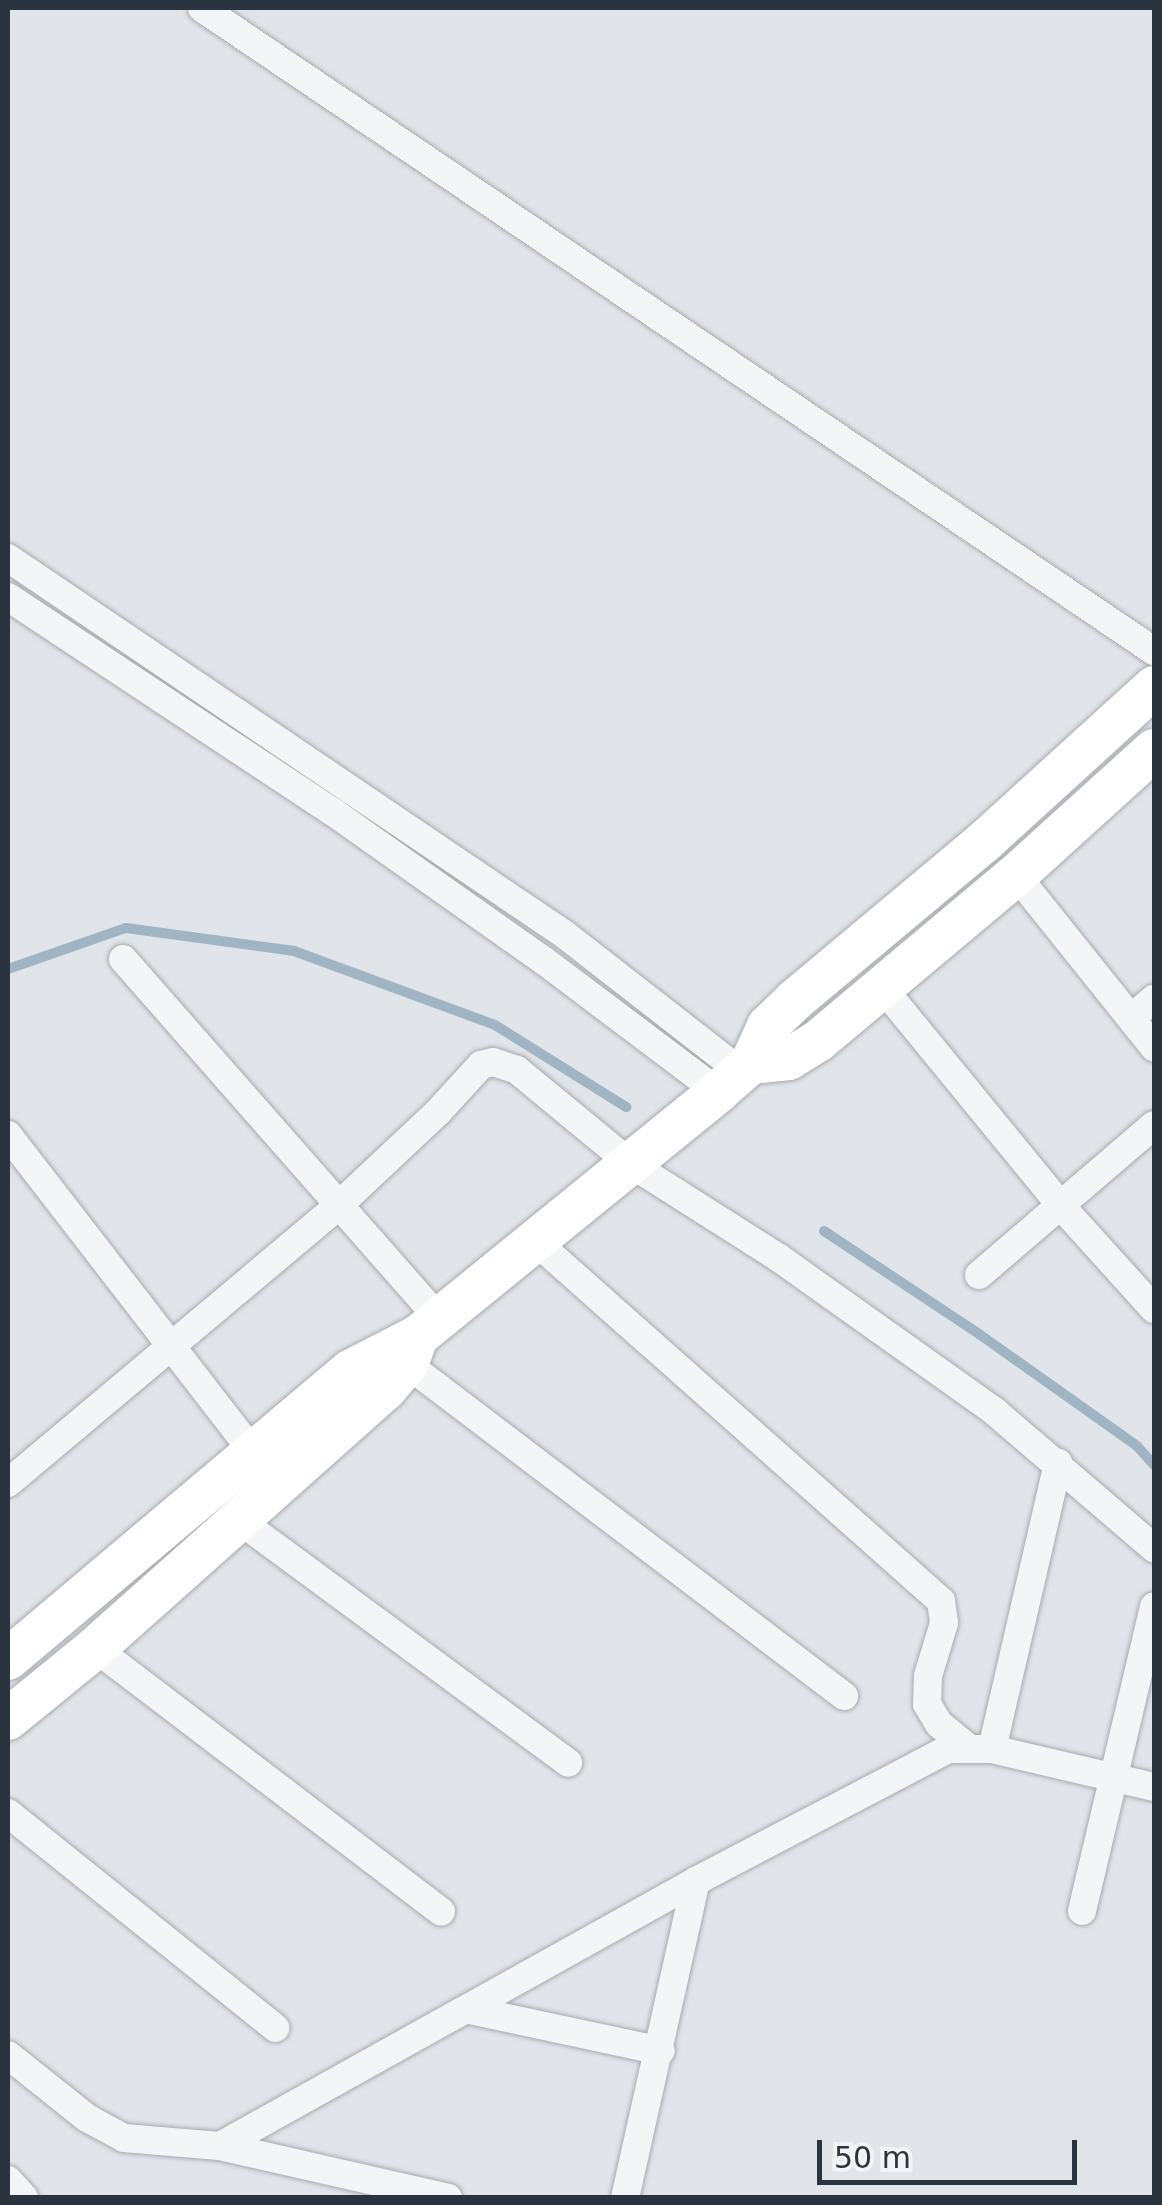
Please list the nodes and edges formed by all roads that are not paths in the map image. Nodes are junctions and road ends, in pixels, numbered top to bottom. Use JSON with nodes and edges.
{"nodes":[{"id":1,"x":202,"y":8,"type":"edge"},
{"id":2,"x":8,"y":558,"type":"edge"},
{"id":3,"x":8,"y":597,"type":"edge"},
{"id":4,"x":1154,"y":651,"type":"edge"},
{"id":5,"x":1154,"y":687,"type":"edge"},
{"id":6,"x":1154,"y":750,"type":"edge"},
{"id":7,"x":1016,"y":875,"type":"junction"},
{"id":8,"x":123,"y":960,"type":"dead end"},
{"id":9,"x":882,"y":987,"type":"junction"},
{"id":10,"x":1154,"y":999,"type":"edge"},
{"id":11,"x":1131,"y":1018,"type":"junction"},
{"id":12,"x":1154,"y":1047,"type":"edge"},
{"id":13,"x":737,"y":1076,"type":"junction"},
{"id":14,"x":1154,"y":1125,"type":"edge"},
{"id":15,"x":8,"y":1136,"type":"edge"},
{"id":16,"x":632,"y":1164,"type":"junction"},
{"id":17,"x":338,"y":1205,"type":"junction"},
{"id":18,"x":1060,"y":1206,"type":"junction"},
{"id":19,"x":534,"y":1240,"type":"junction"},
{"id":20,"x":979,"y":1275,"type":"dead end"},
{"id":21,"x":1154,"y":1309,"type":"edge"},
{"id":22,"x":421,"y":1339,"type":"junction"},
{"id":23,"x":172,"y":1346,"type":"junction"},
{"id":24,"x":254,"y":1453,"type":"junction"},
{"id":25,"x":1058,"y":1462,"type":"junction"},
{"id":26,"x":8,"y":1483,"type":"edge"},
{"id":27,"x":239,"y":1520,"type":"junction"},
{"id":28,"x":1154,"y":1548,"type":"edge"},
{"id":29,"x":1154,"y":1606,"type":"edge"},
{"id":30,"x":95,"y":1648,"type":"junction"},
{"id":31,"x":8,"y":1659,"type":"edge"},
{"id":32,"x":844,"y":1696,"type":"dead end"},
{"id":33,"x":8,"y":1719,"type":"edge"},
{"id":34,"x":979,"y":1748,"type":"junction"},
{"id":35,"x":568,"y":1763,"type":"dead end"},
{"id":36,"x":1112,"y":1776,"type":"junction"},
{"id":37,"x":1154,"y":1787,"type":"edge"},
{"id":38,"x":8,"y":1813,"type":"edge"},
{"id":39,"x":696,"y":1880,"type":"junction"},
{"id":40,"x":1082,"y":1911,"type":"dead end"},
{"id":41,"x":441,"y":1912,"type":"dead end"},
{"id":42,"x":470,"y":2010,"type":"junction"},
{"id":43,"x":275,"y":2028,"type":"dead end"},
{"id":44,"x":661,"y":2052,"type":"junction"},
{"id":45,"x":8,"y":2054,"type":"edge"},
{"id":46,"x":220,"y":2146,"type":"junction"},
{"id":47,"x":8,"y":2180,"type":"edge"},
{"id":48,"x":24,"y":2198,"type":"edge"},
{"id":49,"x":448,"y":2198,"type":"edge"},
{"id":50,"x":624,"y":2198,"type":"edge"}],
"edges":[{"from":1,"to":4,"type":"street"},
{"from":2,"to":13,"type":"street"},
{"from":3,"to":13,"type":"street"},
{"from":5,"to":13,"type":"main road"},
{"from":6,"to":7,"type":"main road"},
{"from":7,"to":9,"type":"main road"},
{"from":7,"to":11,"type":"street"},
{"from":8,"to":17,"type":"street"},
{"from":9,"to":13,"type":"main road"},
{"from":9,"to":18,"type":"street"},
{"from":10,"to":11,"type":"street"},
{"from":11,"to":12,"type":"street"},
{"from":13,"to":16,"type":"main road"},
{"from":14,"to":18,"type":"street"},
{"from":15,"to":23,"type":"street"},
{"from":16,"to":17,"type":"street"},
{"from":16,"to":19,"type":"main road"},
{"from":16,"to":25,"type":"street"},
{"from":17,"to":22,"type":"street"},
{"from":17,"to":23,"type":"street"},
{"from":18,"to":20,"type":"street"},
{"from":18,"to":21,"type":"street"},
{"from":19,"to":22,"type":"main road"},
{"from":19,"to":34,"type":"street"},
{"from":22,"to":24,"type":"main road"},
{"from":22,"to":27,"type":"main road"},
{"from":22,"to":32,"type":"street"},
{"from":23,"to":24,"type":"street"},
{"from":23,"to":26,"type":"street"},
{"from":24,"to":31,"type":"main road"},
{"from":25,"to":28,"type":"street"},
{"from":25,"to":34,"type":"street"},
{"from":27,"to":30,"type":"main road"},
{"from":27,"to":35,"type":"street"},
{"from":29,"to":36,"type":"street"},
{"from":30,"to":33,"type":"main road"},
{"from":30,"to":41,"type":"street"},
{"from":34,"to":36,"type":"street"},
{"from":34,"to":39,"type":"street"},
{"from":36,"to":37,"type":"street"},
{"from":36,"to":40,"type":"street"},
{"from":38,"to":43,"type":"street"},
{"from":39,"to":42,"type":"street"},
{"from":39,"to":44,"type":"street"},
{"from":42,"to":44,"type":"street"},
{"from":42,"to":46,"type":"street"},
{"from":44,"to":50,"type":"street"},
{"from":45,"to":46,"type":"street"},
{"from":46,"to":49,"type":"street"},
{"from":47,"to":48,"type":"street"}]}
